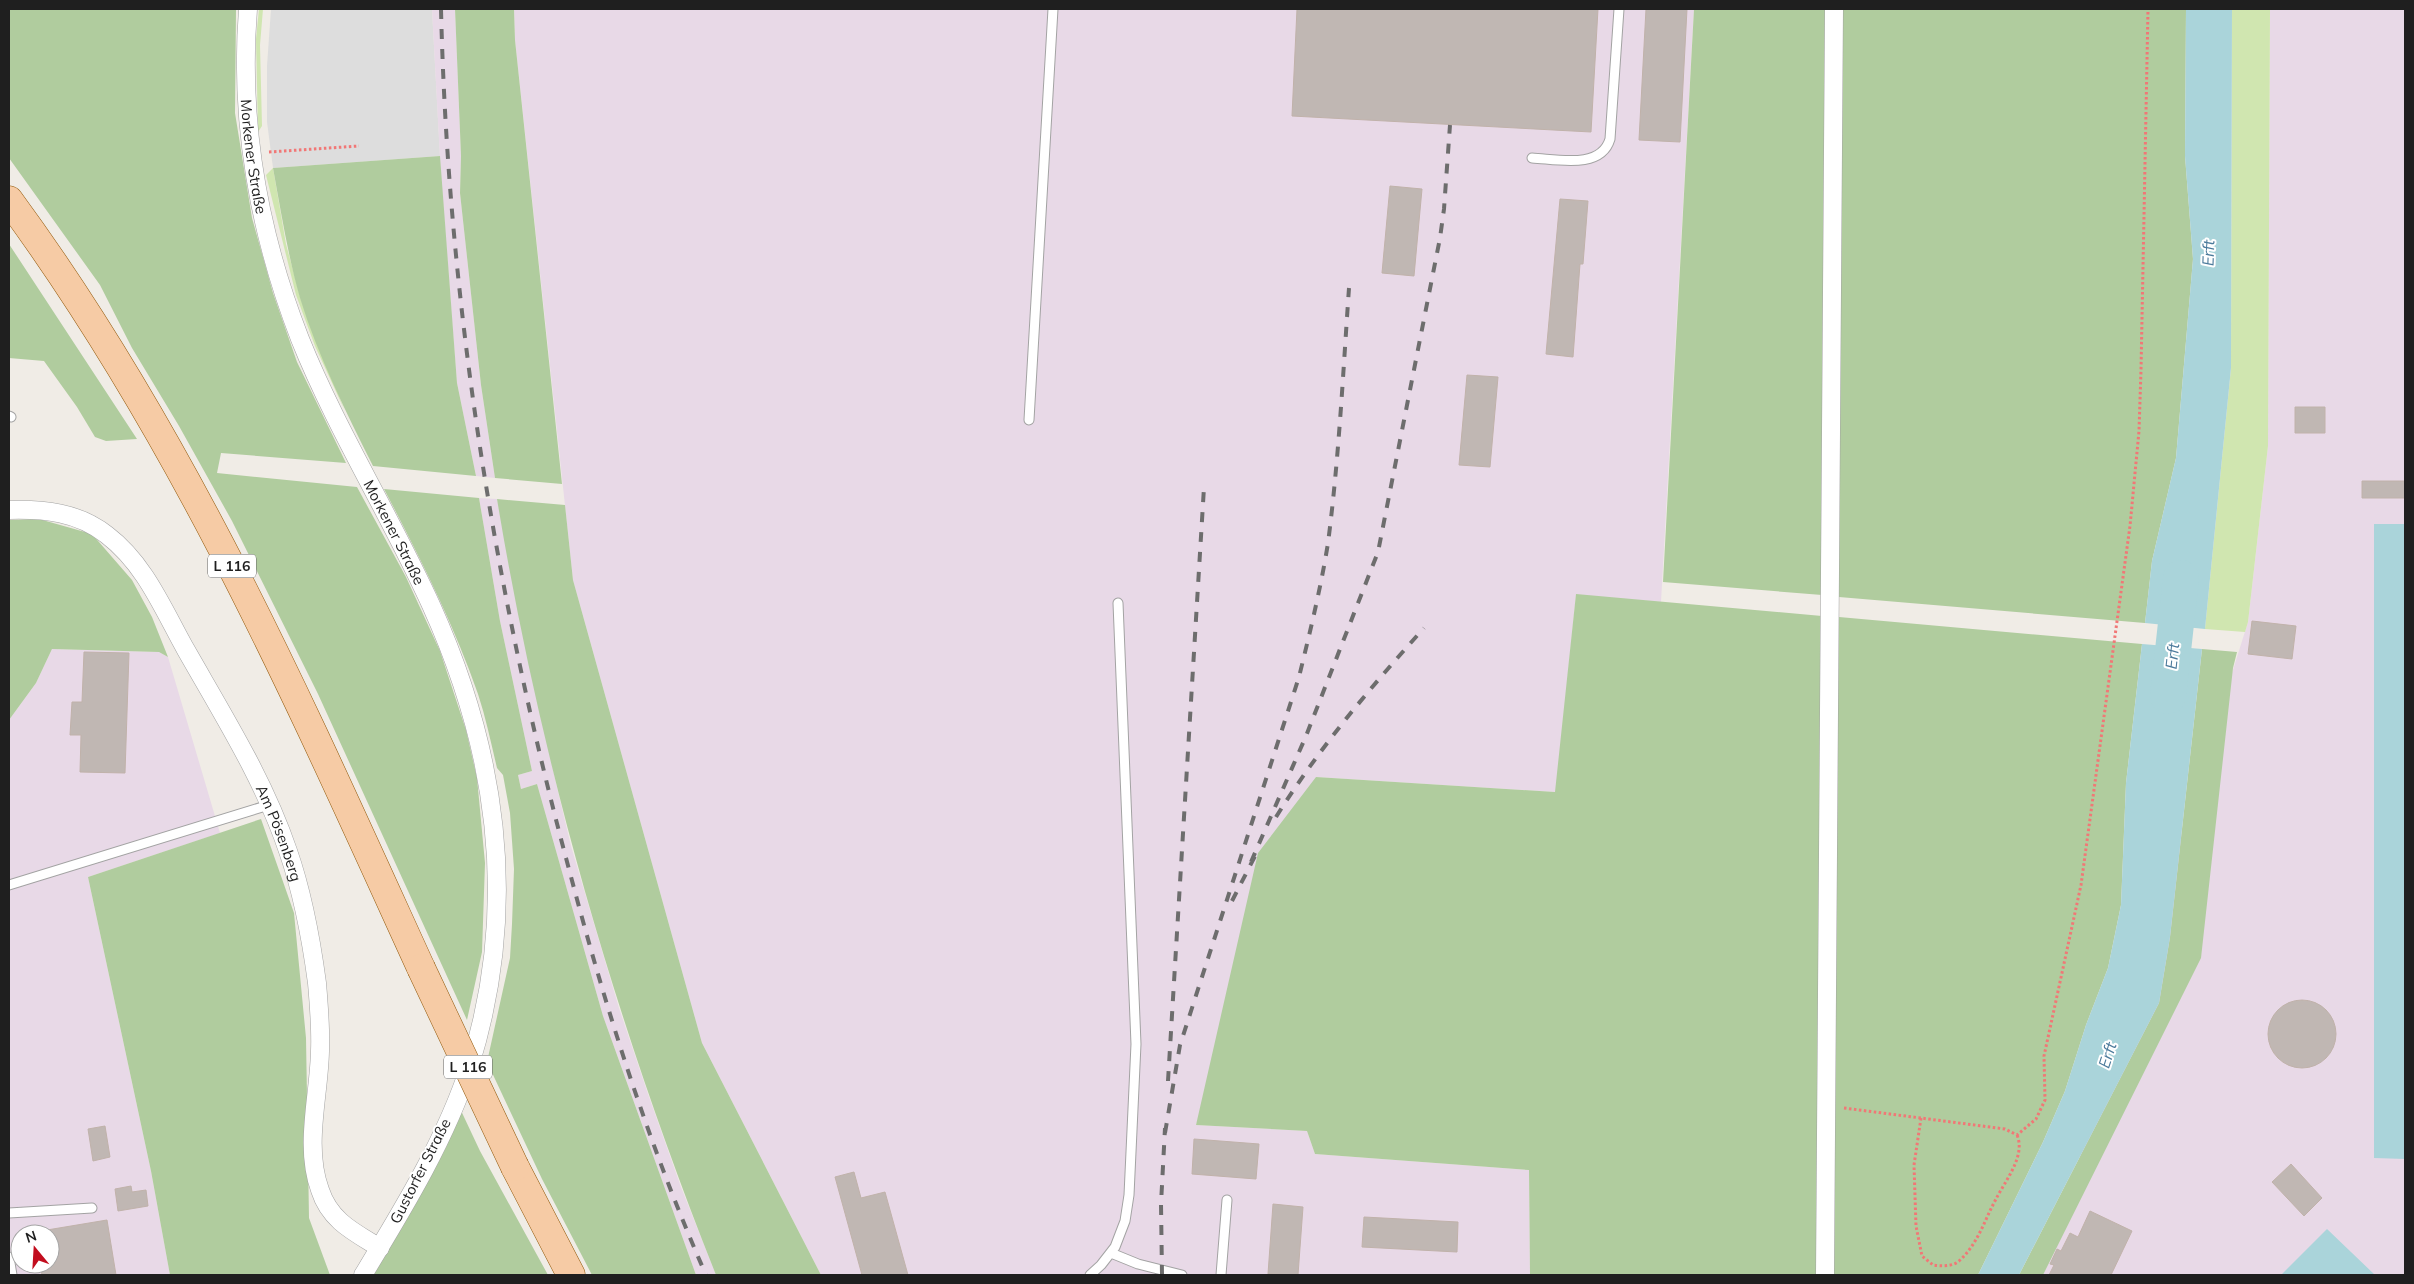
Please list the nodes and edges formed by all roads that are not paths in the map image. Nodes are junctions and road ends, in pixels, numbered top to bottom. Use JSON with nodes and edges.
{"nodes":[{"id":1,"x":248,"y":9,"type":"edge"},
{"id":2,"x":1053,"y":9,"type":"edge"},
{"id":3,"x":1619,"y":9,"type":"edge"},
{"id":4,"x":1834,"y":9,"type":"edge"},
{"id":5,"x":1532,"y":158,"type":"dead end"},
{"id":6,"x":9,"y":200,"type":"edge"},
{"id":7,"x":1029,"y":420,"type":"dead end"},
{"id":8,"x":9,"y":510,"type":"edge"},
{"id":9,"x":1118,"y":604,"type":"dead end"},
{"id":10,"x":270,"y":806,"type":"junction"},
{"id":11,"x":9,"y":884,"type":"edge"},
{"id":12,"x":470,"y":1064,"type":"joint"},
{"id":13,"x":1227,"y":1200,"type":"dead end"},
{"id":14,"x":92,"y":1208,"type":"dead end"},
{"id":15,"x":9,"y":1213,"type":"edge"},
{"id":16,"x":380,"y":1248,"type":"junction"},
{"id":17,"x":1111,"y":1253,"type":"junction"},
{"id":18,"x":9,"y":1256,"type":"edge"},
{"id":19,"x":12,"y":1275,"type":"edge"},
{"id":20,"x":363,"y":1275,"type":"edge"},
{"id":21,"x":571,"y":1275,"type":"edge"},
{"id":22,"x":1090,"y":1275,"type":"edge"},
{"id":23,"x":1182,"y":1275,"type":"edge"},
{"id":24,"x":1221,"y":1275,"type":"edge"},
{"id":25,"x":1825,"y":1275,"type":"edge"}],
"edges":[{"from":1,"to":12,"type":"street","name":"Morkener Straße"},
{"from":2,"to":7,"type":"lane"},
{"from":3,"to":5,"type":"lane"},
{"from":4,"to":25,"type":"street"},
{"from":6,"to":21,"type":"main road","number":"L 116","bridge":true},
{"from":8,"to":10,"type":"street","name":"Am Pösenberg"},
{"from":9,"to":17,"type":"lane"},
{"from":10,"to":11,"type":"lane"},
{"from":10,"to":16,"type":"street","name":"Am Pösenberg"},
{"from":12,"to":16,"type":"street","name":"Gustorfer Straße"},
{"from":13,"to":24,"type":"lane"},
{"from":14,"to":15,"type":"lane"},
{"from":16,"to":20,"type":"street","name":"Gustorfer Straße"},
{"from":17,"to":22,"type":"lane"},
{"from":17,"to":23,"type":"lane"},
{"from":18,"to":19,"type":"lane"}]}
